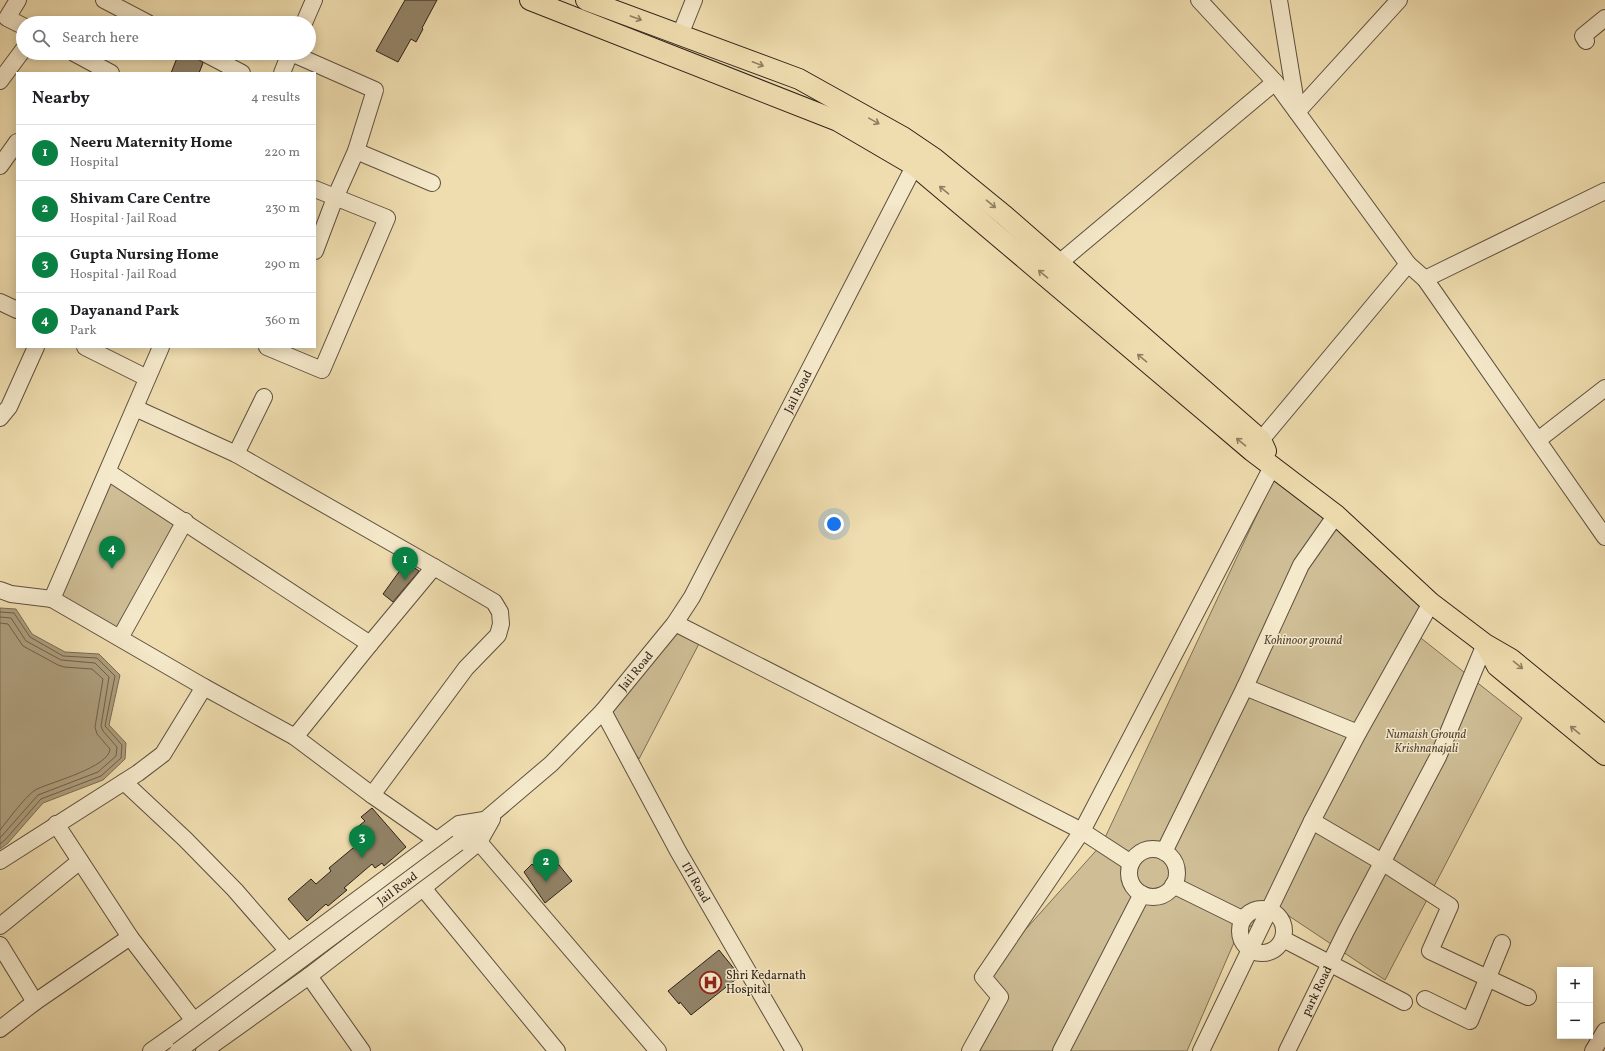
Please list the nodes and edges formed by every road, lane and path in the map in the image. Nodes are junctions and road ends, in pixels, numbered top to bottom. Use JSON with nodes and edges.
{"nodes":[{"id":1,"x":18,"y":0,"type":"edge"},
{"id":2,"x":104,"y":0,"type":"edge"},
{"id":3,"x":314,"y":0,"type":"edge"},
{"id":4,"x":530,"y":0,"type":"edge"},
{"id":5,"x":586,"y":0,"type":"edge"},
{"id":6,"x":694,"y":0,"type":"edge"},
{"id":7,"x":1199,"y":0,"type":"edge"},
{"id":8,"x":1279,"y":0,"type":"edge"},
{"id":9,"x":1399,"y":0,"type":"edge"},
{"id":10,"x":135,"y":16,"type":"edge"},
{"id":11,"x":307,"y":16,"type":"edge"},
{"id":12,"x":1605,"y":18,"type":"edge"},
{"id":13,"x":16,"y":22,"type":"edge"},
{"id":14,"x":680,"y":35,"type":"junction"},
{"id":15,"x":1586,"y":42,"type":"dead end"},
{"id":16,"x":16,"y":59,"type":"edge"},
{"id":17,"x":87,"y":60,"type":"edge"},
{"id":18,"x":217,"y":60,"type":"edge"},
{"id":19,"x":288,"y":60,"type":"edge"},
{"id":20,"x":307,"y":60,"type":"edge"},
{"id":21,"x":109,"y":72,"type":"edge"},
{"id":22,"x":240,"y":72,"type":"edge"},
{"id":23,"x":282,"y":72,"type":"edge"},
{"id":24,"x":0,"y":81,"type":"edge"},
{"id":25,"x":1275,"y":82,"type":"junction"},
{"id":26,"x":1297,"y":112,"type":"junction"},
{"id":27,"x":16,"y":144,"type":"edge"},
{"id":28,"x":356,"y":151,"type":"junction"},
{"id":29,"x":919,"y":158,"type":"junction"},
{"id":30,"x":5,"y":161,"type":"edge"},
{"id":31,"x":432,"y":183,"type":"dead end"},
{"id":32,"x":316,"y":189,"type":"edge"},
{"id":33,"x":1605,"y":191,"type":"edge"},
{"id":34,"x":334,"y":198,"type":"junction"},
{"id":35,"x":316,"y":248,"type":"edge"},
{"id":36,"x":1059,"y":263,"type":"junction"},
{"id":37,"x":1408,"y":264,"type":"junction"},
{"id":38,"x":1425,"y":279,"type":"junction"},
{"id":39,"x":0,"y":302,"type":"edge"},
{"id":40,"x":16,"y":309,"type":"edge"},
{"id":41,"x":36,"y":348,"type":"edge"},
{"id":42,"x":87,"y":348,"type":"edge"},
{"id":43,"x":161,"y":348,"type":"edge"},
{"id":44,"x":273,"y":348,"type":"edge"},
{"id":45,"x":147,"y":378,"type":"junction"},
{"id":46,"x":1605,"y":388,"type":"edge"},
{"id":47,"x":264,"y":397,"type":"dead end"},
{"id":48,"x":135,"y":408,"type":"junction"},
{"id":49,"x":0,"y":418,"type":"edge"},
{"id":50,"x":1261,"y":440,"type":"junction"},
{"id":51,"x":1538,"y":440,"type":"junction"},
{"id":52,"x":236,"y":454,"type":"junction"},
{"id":53,"x":1273,"y":465,"type":"junction"},
{"id":54,"x":108,"y":472,"type":"junction"},
{"id":55,"x":1336,"y":515,"type":"junction"},
{"id":56,"x":185,"y":521,"type":"junction"},
{"id":57,"x":1605,"y":536,"type":"edge"},
{"id":58,"x":434,"y":567,"type":"junction"},
{"id":59,"x":0,"y":590,"type":"edge"},
{"id":60,"x":52,"y":599,"type":"junction"},
{"id":61,"x":1431,"y":603,"type":"junction"},
{"id":62,"x":675,"y":624,"type":"junction"},
{"id":63,"x":120,"y":638,"type":"junction"},
{"id":64,"x":370,"y":644,"type":"junction"},
{"id":65,"x":1485,"y":644,"type":"junction"},
{"id":66,"x":1245,"y":686,"type":"junction"},
{"id":67,"x":204,"y":687,"type":"junction"},
{"id":68,"x":603,"y":711,"type":"junction"},
{"id":69,"x":1358,"y":733,"type":"junction"},
{"id":70,"x":1605,"y":736,"type":"edge"},
{"id":71,"x":295,"y":737,"type":"junction"},
{"id":72,"x":1605,"y":755,"type":"edge"},
{"id":73,"x":124,"y":782,"type":"junction"},
{"id":74,"x":372,"y":795,"type":"junction"},
{"id":75,"x":491,"y":815,"type":"junction"},
{"id":76,"x":1312,"y":821,"type":"junction"},
{"id":77,"x":56,"y":824,"type":"junction"},
{"id":78,"x":1082,"y":831,"type":"junction"},
{"id":79,"x":438,"y":841,"type":"junction"},
{"id":80,"x":479,"y":842,"type":"junction"},
{"id":81,"x":1164,"y":852,"type":"junction"},
{"id":82,"x":0,"y":861,"type":"edge"},
{"id":83,"x":80,"y":861,"type":"junction"},
{"id":84,"x":1382,"y":862,"type":"junction"},
{"id":85,"x":1131,"y":863,"type":"junction"},
{"id":86,"x":1173,"y":885,"type":"junction"},
{"id":87,"x":423,"y":888,"type":"junction"},
{"id":88,"x":1142,"y":894,"type":"junction"},
{"id":89,"x":1270,"y":910,"type":"junction"},
{"id":90,"x":1242,"y":919,"type":"junction"},
{"id":91,"x":0,"y":926,"type":"edge"},
{"id":92,"x":130,"y":937,"type":"junction"},
{"id":93,"x":1283,"y":939,"type":"junction"},
{"id":94,"x":1502,"y":944,"type":"dead end"},
{"id":95,"x":0,"y":945,"type":"edge"},
{"id":96,"x":1250,"y":950,"type":"junction"},
{"id":97,"x":288,"y":951,"type":"junction"},
{"id":98,"x":1330,"y":964,"type":"junction"},
{"id":99,"x":309,"y":976,"type":"junction"},
{"id":100,"x":1488,"y":978,"type":"junction"},
{"id":101,"x":1528,"y":997,"type":"dead end"},
{"id":102,"x":1425,"y":1000,"type":"dead end"},
{"id":103,"x":35,"y":1002,"type":"junction"},
{"id":104,"x":1404,"y":1002,"type":"dead end"},
{"id":105,"x":195,"y":1020,"type":"junction"},
{"id":106,"x":0,"y":1029,"type":"edge"},
{"id":107,"x":1605,"y":1031,"type":"edge"},
{"id":108,"x":210,"y":1049,"type":"edge"},
{"id":109,"x":151,"y":1051,"type":"edge"},
{"id":110,"x":178,"y":1051,"type":"edge"},
{"id":111,"x":362,"y":1051,"type":"edge"},
{"id":112,"x":558,"y":1051,"type":"edge"},
{"id":113,"x":658,"y":1051,"type":"edge"},
{"id":114,"x":794,"y":1051,"type":"edge"},
{"id":115,"x":970,"y":1051,"type":"edge"},
{"id":116,"x":1061,"y":1051,"type":"edge"},
{"id":117,"x":1201,"y":1051,"type":"edge"},
{"id":118,"x":1287,"y":1051,"type":"edge"},
{"id":119,"x":1593,"y":1051,"type":"edge"}],
"edges":[{"from":1,"to":13,"type":"street"},
{"from":2,"to":10,"type":"street"},
{"from":3,"to":11,"type":"street"},
{"from":4,"to":29,"type":"main road"},
{"from":5,"to":14,"type":"main road","one_way":true},
{"from":6,"to":14,"type":"street"},
{"from":7,"to":25,"type":"street"},
{"from":8,"to":26,"type":"street"},
{"from":9,"to":26,"type":"street"},
{"from":12,"to":15,"type":"street"},
{"from":14,"to":29,"type":"main road","one_way":true},
{"from":16,"to":24,"type":"street"},
{"from":17,"to":21,"type":"street"},
{"from":18,"to":22,"type":"street"},
{"from":19,"to":23,"type":"street"},
{"from":20,"to":28,"type":"street"},
{"from":25,"to":26,"type":"street"},
{"from":25,"to":36,"type":"street"},
{"from":26,"to":37,"type":"street"},
{"from":27,"to":30,"type":"street"},
{"from":28,"to":31,"type":"street"},
{"from":28,"to":34,"type":"street"},
{"from":29,"to":36,"type":"main road","one_way":true},
{"from":53,"to":29,"type":"main road","one_way":true},
{"from":29,"to":62,"type":"street","name":"Jail Road"},
{"from":32,"to":34,"type":"street"},
{"from":33,"to":38,"type":"street"},
{"from":34,"to":35,"type":"street"},
{"from":34,"to":44,"type":"street"},
{"from":36,"to":50,"type":"main road"},
{"from":37,"to":38,"type":"street"},
{"from":37,"to":50,"type":"street"},
{"from":38,"to":51,"type":"street"},
{"from":39,"to":40,"type":"street"},
{"from":41,"to":49,"type":"street"},
{"from":42,"to":45,"type":"street"},
{"from":43,"to":45,"type":"street"},
{"from":45,"to":48,"type":"street"},
{"from":46,"to":51,"type":"street"},
{"from":47,"to":52,"type":"street"},
{"from":48,"to":52,"type":"street"},
{"from":48,"to":54,"type":"street"},
{"from":50,"to":53,"type":"main road"},
{"from":51,"to":57,"type":"street"},
{"from":52,"to":58,"type":"street"},
{"from":53,"to":55,"type":"main road"},
{"from":53,"to":78,"type":"street"},
{"from":54,"to":56,"type":"street"},
{"from":54,"to":60,"type":"street"},
{"from":55,"to":61,"type":"main road"},
{"from":55,"to":66,"type":"street"},
{"from":56,"to":63,"type":"street"},
{"from":56,"to":64,"type":"street"},
{"from":58,"to":64,"type":"street"},
{"from":58,"to":74,"type":"street"},
{"from":59,"to":60,"type":"street"},
{"from":60,"to":63,"type":"street"},
{"from":61,"to":65,"type":"main road"},
{"from":61,"to":69,"type":"street"},
{"from":62,"to":68,"type":"street","name":"Jail Road"},
{"from":62,"to":78,"type":"street"},
{"from":63,"to":67,"type":"street"},
{"from":64,"to":71,"type":"street"},
{"from":65,"to":70,"type":"main road","one_way":true},
{"from":72,"to":65,"type":"main road","one_way":true},
{"from":65,"to":84,"type":"street","name":"park Road"},
{"from":66,"to":69,"type":"street"},
{"from":66,"to":81,"type":"street"},
{"from":67,"to":71,"type":"street"},
{"from":67,"to":73,"type":"street"},
{"from":68,"to":75,"type":"street","name":"Jail Road"},
{"from":68,"to":114,"type":"street","name":"ITI Road"},
{"from":69,"to":76,"type":"street"},
{"from":71,"to":74,"type":"street"},
{"from":73,"to":77,"type":"street"},
{"from":73,"to":97,"type":"street"},
{"from":74,"to":79,"type":"street"},
{"from":75,"to":79,"type":"street"},
{"from":75,"to":80,"type":"street"},
{"from":75,"to":110,"type":"street","name":"Jail Road","bridge":true},
{"from":76,"to":84,"type":"street"},
{"from":76,"to":89,"type":"street"},
{"from":77,"to":82,"type":"street"},
{"from":77,"to":83,"type":"street"},
{"from":78,"to":85,"type":"street"},
{"from":78,"to":115,"type":"street"},
{"from":79,"to":97,"type":"street"},
{"from":80,"to":87,"type":"street"},
{"from":80,"to":113,"type":"street"},
{"from":81,"to":85,"type":"street"},
{"from":81,"to":86,"type":"street"},
{"from":83,"to":91,"type":"street"},
{"from":83,"to":92,"type":"street"},
{"from":84,"to":98,"type":"street","name":"park Road"},
{"from":84,"to":100,"type":"street"},
{"from":85,"to":88,"type":"street"},
{"from":86,"to":88,"type":"street"},
{"from":86,"to":90,"type":"street"},
{"from":87,"to":99,"type":"street"},
{"from":87,"to":112,"type":"street"},
{"from":88,"to":116,"type":"street"},
{"from":89,"to":90,"type":"street"},
{"from":89,"to":93,"type":"street"},
{"from":89,"to":96,"type":"street"},
{"from":90,"to":96,"type":"street"},
{"from":92,"to":103,"type":"street"},
{"from":92,"to":105,"type":"street"},
{"from":93,"to":96,"type":"street"},
{"from":93,"to":98,"type":"street"},
{"from":94,"to":100,"type":"street"},
{"from":95,"to":103,"type":"street"},
{"from":96,"to":117,"type":"street"},
{"from":97,"to":105,"type":"street"},
{"from":98,"to":104,"type":"street"},
{"from":98,"to":118,"type":"street","name":"park Road"},
{"from":99,"to":108,"type":"street"},
{"from":99,"to":111,"type":"street"},
{"from":100,"to":101,"type":"street"},
{"from":100,"to":102,"type":"street"},
{"from":103,"to":106,"type":"street"},
{"from":105,"to":108,"type":"street"},
{"from":105,"to":109,"type":"street"},
{"from":107,"to":119,"type":"street"}]}
